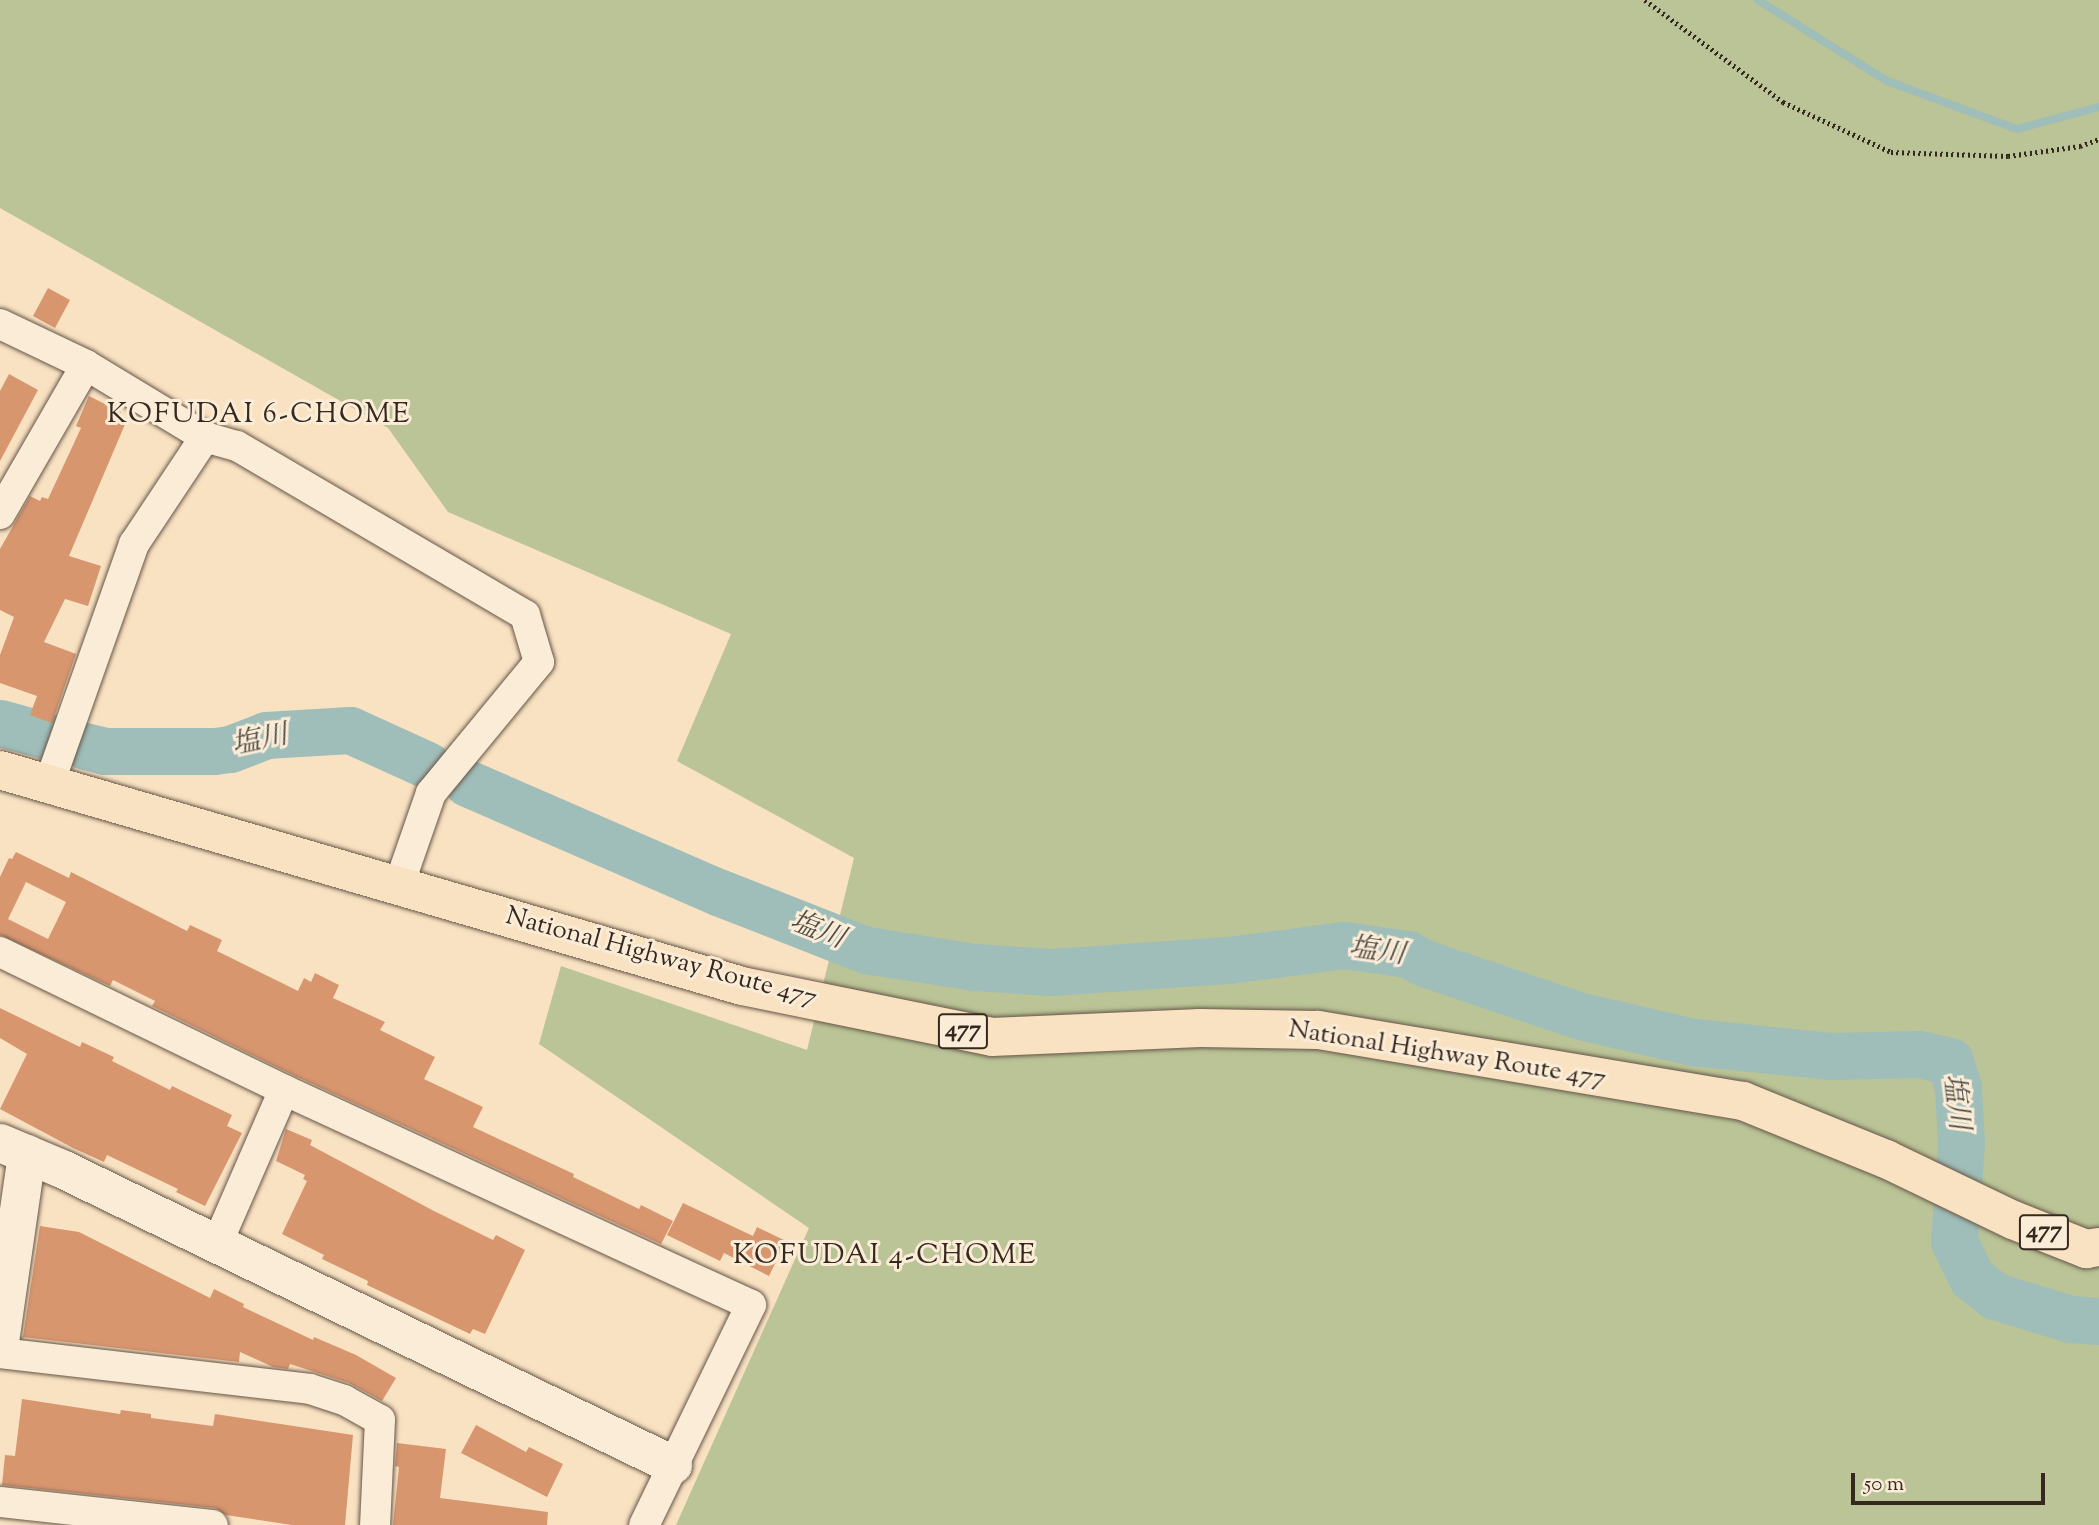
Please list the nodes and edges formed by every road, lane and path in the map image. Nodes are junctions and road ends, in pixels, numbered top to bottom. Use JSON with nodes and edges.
{"nodes":[{"id":1,"x":1645,"y":0,"type":"edge"},
{"id":2,"x":2099,"y":139,"type":"edge"},
{"id":3,"x":0,"y":324,"type":"edge"},
{"id":4,"x":86,"y":365,"type":"junction"},
{"id":5,"x":205,"y":437,"type":"junction"},
{"id":6,"x":0,"y":514,"type":"edge"},
{"id":7,"x":0,"y":770,"type":"edge"},
{"id":8,"x":49,"y":784,"type":"junction"},
{"id":9,"x":399,"y":885,"type":"junction"},
{"id":10,"x":0,"y":953,"type":"edge"},
{"id":11,"x":284,"y":1090,"type":"junction"},
{"id":12,"x":13,"y":1149,"type":"edge"},
{"id":13,"x":216,"y":1244,"type":"junction"},
{"id":14,"x":2099,"y":1247,"type":"edge"},
{"id":15,"x":0,"y":1342,"type":"edge"},
{"id":16,"x":0,"y":1353,"type":"edge"},
{"id":17,"x":673,"y":1465,"type":"junction"},
{"id":18,"x":0,"y":1502,"type":"edge"},
{"id":19,"x":213,"y":1525,"type":"edge"},
{"id":20,"x":375,"y":1525,"type":"edge"},
{"id":21,"x":644,"y":1525,"type":"edge"}],
"edges":[{"from":1,"to":2,"type":"path"},
{"from":3,"to":4,"type":"street"},
{"from":4,"to":5,"type":"street"},
{"from":4,"to":6,"type":"street"},
{"from":5,"to":8,"type":"street"},
{"from":5,"to":9,"type":"street"},
{"from":7,"to":8,"type":"highway","name":"National Highway Route 477","number":"477"},
{"from":8,"to":9,"type":"highway","name":"National Highway Route 477","number":"477"},
{"from":9,"to":14,"type":"highway","name":"National Highway Route 477","number":"477"},
{"from":10,"to":11,"type":"street"},
{"from":11,"to":13,"type":"street"},
{"from":11,"to":17,"type":"street"},
{"from":12,"to":13,"type":"street"},
{"from":12,"to":15,"type":"street"},
{"from":13,"to":17,"type":"street"},
{"from":16,"to":20,"type":"street"},
{"from":17,"to":21,"type":"street"},
{"from":18,"to":19,"type":"street"}]}
